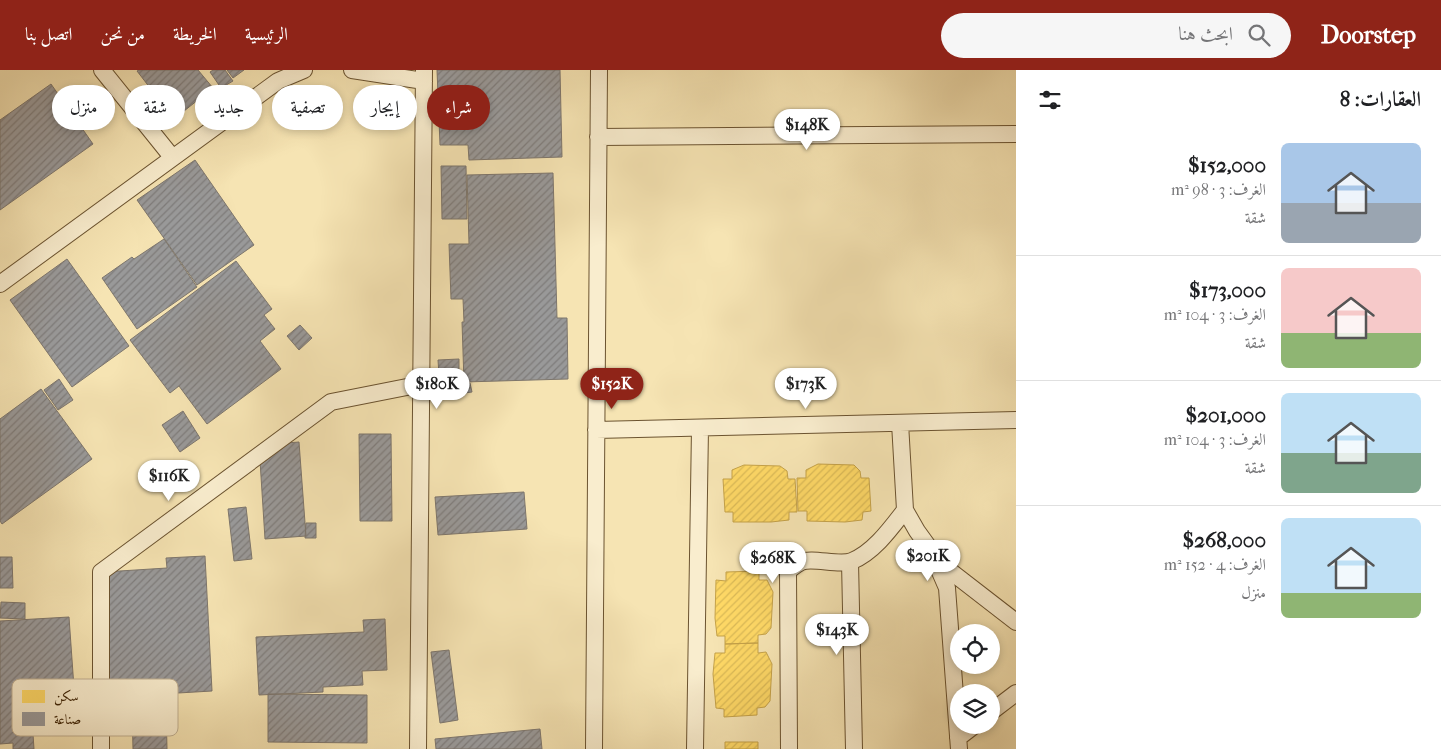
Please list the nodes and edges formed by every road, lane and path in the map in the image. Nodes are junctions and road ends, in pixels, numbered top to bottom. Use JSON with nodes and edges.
{"nodes":[{"id":1,"x":102,"y":70,"type":"edge"},
{"id":2,"x":304,"y":70,"type":"edge"},
{"id":3,"x":352,"y":70,"type":"edge"},
{"id":4,"x":599,"y":70,"type":"edge"},
{"id":5,"x":424,"y":75,"type":"edge"},
{"id":6,"x":1016,"y":134,"type":"edge"},
{"id":7,"x":598,"y":137,"type":"junction"},
{"id":8,"x":172,"y":157,"type":"junction"},
{"id":9,"x":0,"y":284,"type":"edge"},
{"id":10,"x":422,"y":384,"type":"junction"},
{"id":11,"x":1016,"y":420,"type":"edge"},
{"id":12,"x":900,"y":423,"type":"junction"},
{"id":13,"x":700,"y":428,"type":"junction"},
{"id":14,"x":596,"y":430,"type":"junction"},
{"id":15,"x":905,"y":510,"type":"junction"},
{"id":16,"x":934,"y":559,"type":"junction"},
{"id":17,"x":850,"y":562,"type":"junction"},
{"id":18,"x":1016,"y":622,"type":"edge"},
{"id":19,"x":101,"y":679,"type":"edge"},
{"id":20,"x":1016,"y":693,"type":"edge"},
{"id":21,"x":1000,"y":705,"type":"edge"},
{"id":22,"x":967,"y":734,"type":"edge"},
{"id":23,"x":101,"y":736,"type":"edge"},
{"id":24,"x":958,"y":744,"type":"edge"},
{"id":25,"x":101,"y":749,"type":"edge"},
{"id":26,"x":418,"y":749,"type":"edge"},
{"id":27,"x":594,"y":749,"type":"edge"},
{"id":28,"x":696,"y":749,"type":"edge"},
{"id":29,"x":788,"y":749,"type":"edge"},
{"id":30,"x":854,"y":749,"type":"edge"}],
"edges":[{"from":1,"to":8,"type":"street"},
{"from":2,"to":8,"type":"street"},
{"from":3,"to":5,"type":"street"},
{"from":4,"to":7,"type":"street"},
{"from":5,"to":10,"type":"street"},
{"from":6,"to":7,"type":"street"},
{"from":7,"to":14,"type":"street"},
{"from":8,"to":9,"type":"street"},
{"from":10,"to":19,"type":"street"},
{"from":10,"to":26,"type":"street"},
{"from":11,"to":12,"type":"street"},
{"from":12,"to":13,"type":"street"},
{"from":12,"to":15,"type":"street"},
{"from":13,"to":14,"type":"street"},
{"from":13,"to":28,"type":"street"},
{"from":14,"to":27,"type":"street"},
{"from":15,"to":16,"type":"street"},
{"from":15,"to":17,"type":"street"},
{"from":16,"to":18,"type":"street"},
{"from":16,"to":24,"type":"street"},
{"from":17,"to":29,"type":"street"},
{"from":17,"to":30,"type":"street"},
{"from":20,"to":21,"type":"street"},
{"from":22,"to":24,"type":"street"},
{"from":23,"to":25,"type":"street"}]}
